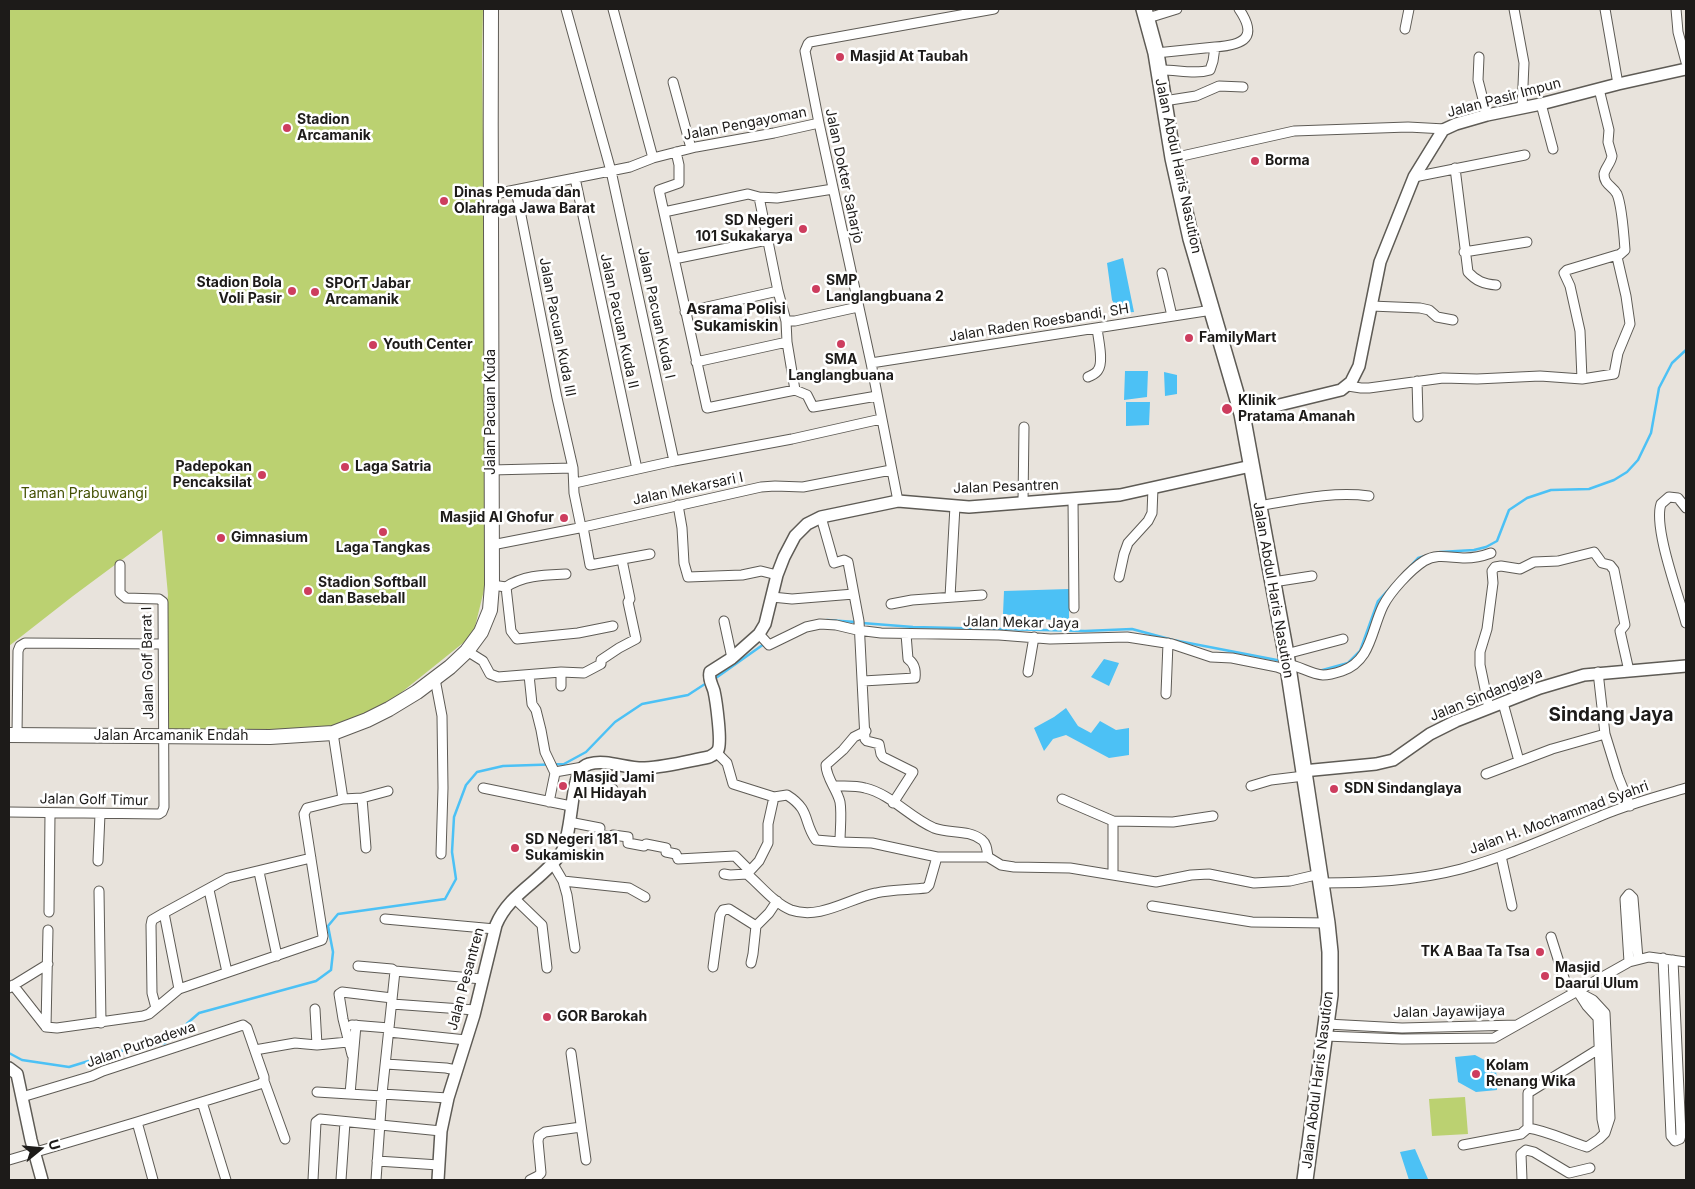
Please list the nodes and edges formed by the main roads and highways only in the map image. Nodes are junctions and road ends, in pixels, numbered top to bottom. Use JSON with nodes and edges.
{"nodes":[{"id":1,"x":491,"y":9,"type":"edge"},
{"id":2,"x":1146,"y":13,"type":"edge"},
{"id":3,"x":333,"y":733,"type":"joint"},
{"id":4,"x":13,"y":735,"type":"edge"},
{"id":5,"x":1305,"y":1180,"type":"edge"}],
"edges":[{"from":1,"to":3,"type":"main road","name":"Jalan Pacuan Kuda"},
{"from":2,"to":5,"type":"highway","name":"Jalan Abdul Haris Nasution"},
{"from":3,"to":4,"type":"main road","name":"Jalan Arcamanik Endah"}]}
